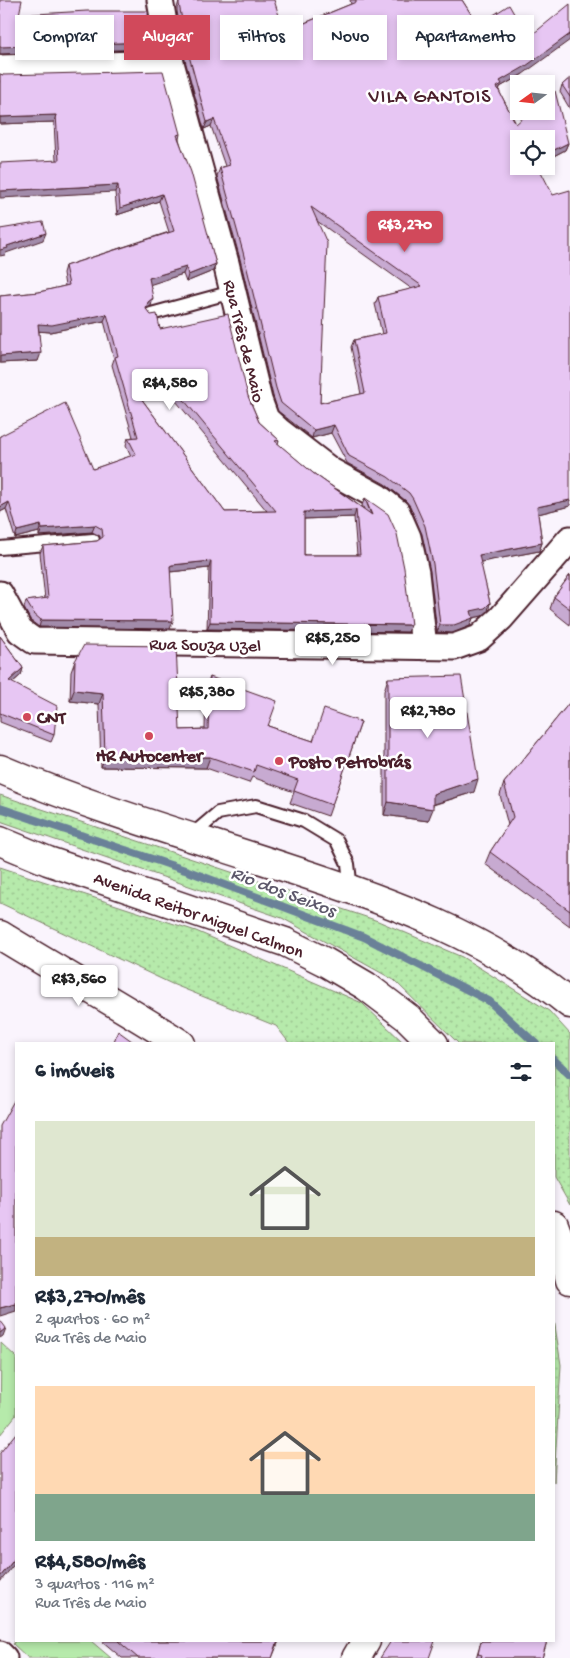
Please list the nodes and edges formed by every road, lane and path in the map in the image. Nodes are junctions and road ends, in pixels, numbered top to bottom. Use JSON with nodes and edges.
{"nodes":[{"id":1,"x":160,"y":0,"type":"edge"},
{"id":2,"x":170,"y":63,"type":"junction"},
{"id":3,"x":0,"y":68,"type":"edge"},
{"id":4,"x":232,"y":292,"type":"junction"},
{"id":5,"x":151,"y":314,"type":"edge"},
{"id":6,"x":570,"y":539,"type":"edge"},
{"id":7,"x":93,"y":540,"type":"edge"},
{"id":8,"x":0,"y":548,"type":"edge"},
{"id":9,"x":0,"y":594,"type":"edge"},
{"id":10,"x":424,"y":647,"type":"junction"},
{"id":11,"x":0,"y":769,"type":"edge"},
{"id":12,"x":191,"y":836,"type":"junction"},
{"id":13,"x":0,"y":841,"type":"edge"},
{"id":14,"x":351,"y":889,"type":"junction"},
{"id":15,"x":0,"y":935,"type":"edge"},
{"id":16,"x":570,"y":1004,"type":"edge"},
{"id":17,"x":178,"y":1042,"type":"edge"},
{"id":18,"x":432,"y":1042,"type":"edge"},
{"id":19,"x":555,"y":1227,"type":"edge"},
{"id":20,"x":570,"y":1280,"type":"edge"},
{"id":21,"x":365,"y":1642,"type":"edge"},
{"id":22,"x":0,"y":1654,"type":"edge"},
{"id":23,"x":4,"y":1658,"type":"edge"},
{"id":24,"x":356,"y":1658,"type":"edge"}],
"edges":[{"from":1,"to":2,"type":"street","name":"Rua Três de Maio"},
{"from":2,"to":3,"type":"street"},
{"from":2,"to":4,"type":"street","name":"Rua Três de Maio"},
{"from":4,"to":5,"type":"lane"},
{"from":4,"to":10,"type":"street","name":"Rua Três de Maio"},
{"from":6,"to":10,"type":"street","name":"Rua Souza Uzel"},
{"from":7,"to":8,"type":"lane"},
{"from":9,"to":10,"type":"street","name":"Rua Souza Uzel"},
{"from":11,"to":12,"type":"main road"},
{"from":12,"to":14,"type":"main road"},
{"from":12,"to":14,"type":"lane"},
{"from":13,"to":18,"type":"main road","name":"Avenida Reitor Miguel Calmon"},
{"from":14,"to":16,"type":"main road"},
{"from":15,"to":17,"type":"main road"},
{"from":19,"to":20,"type":"main road"},
{"from":21,"to":24,"type":"main road"},
{"from":22,"to":23,"type":"street"}]}
